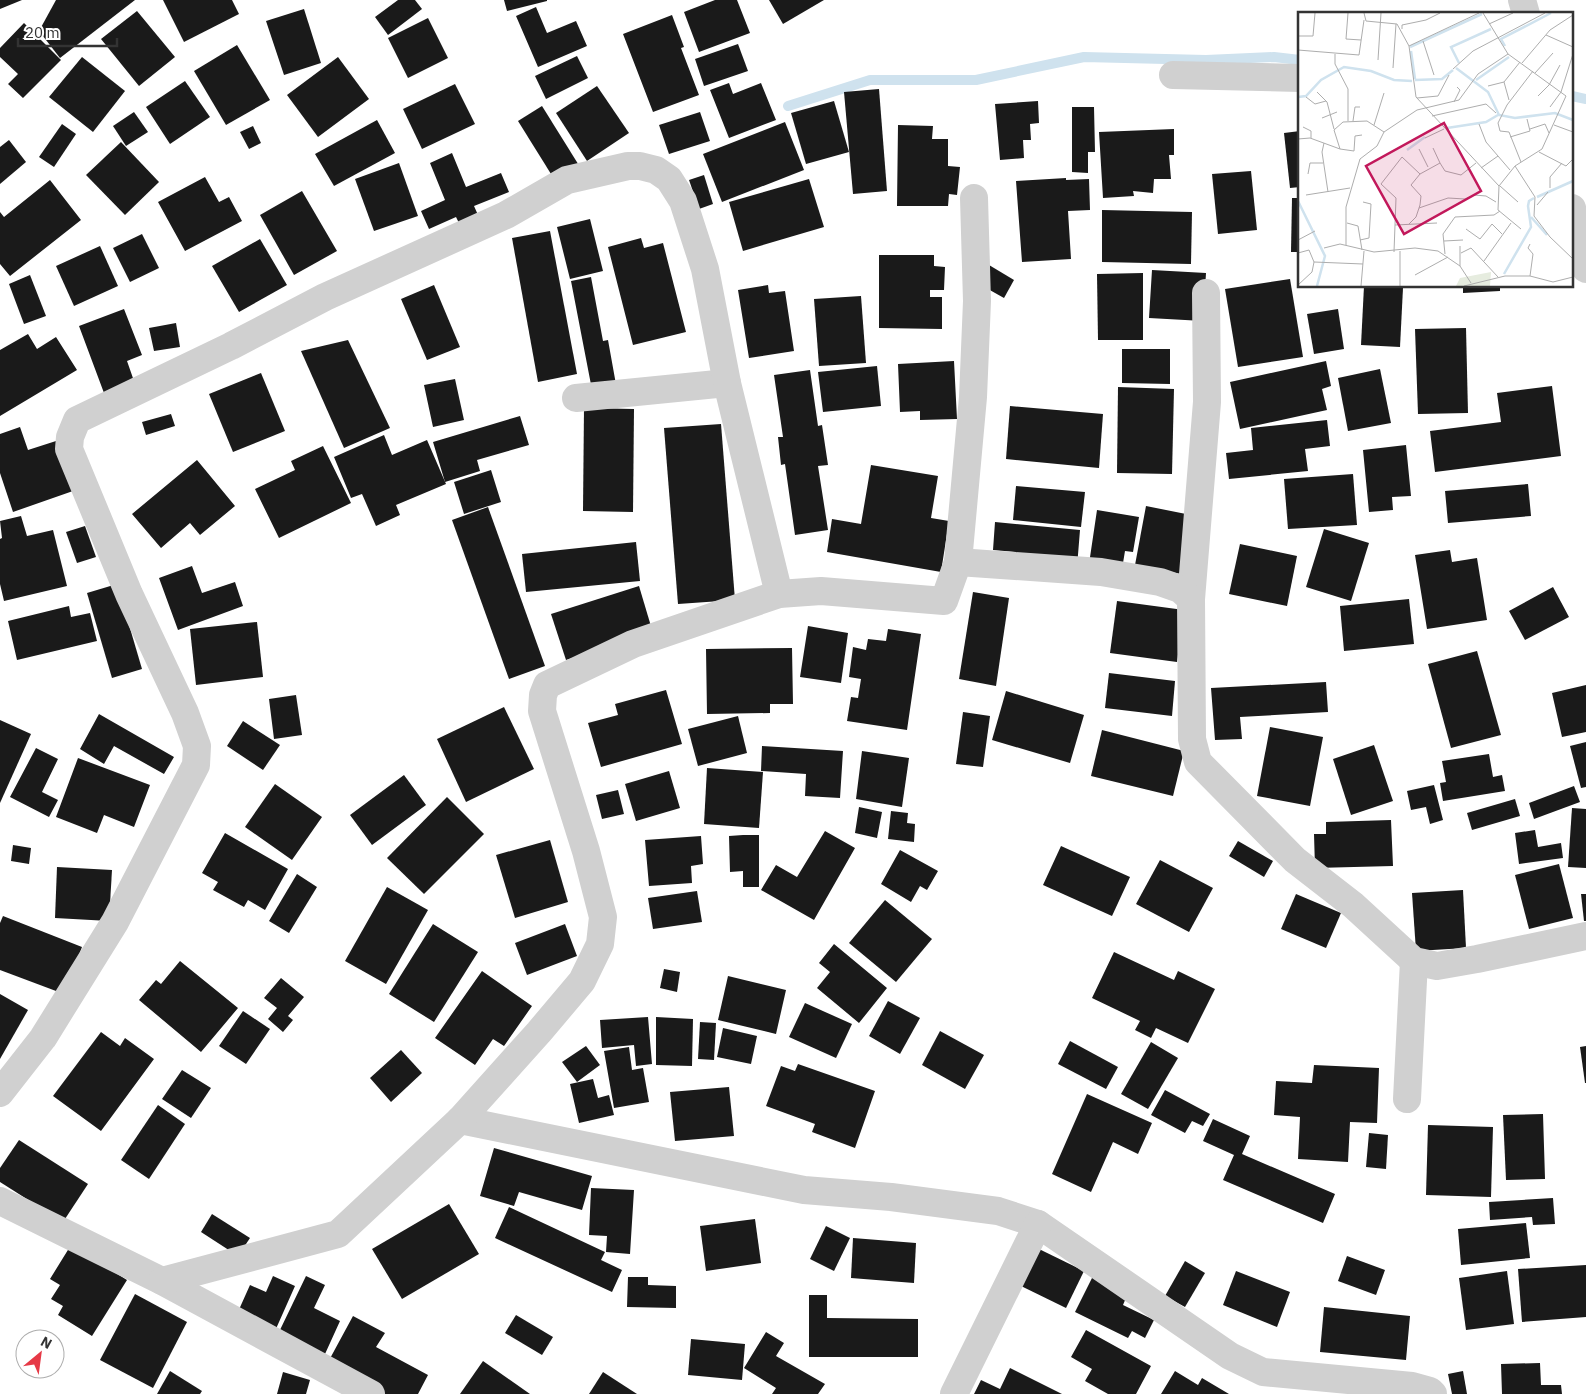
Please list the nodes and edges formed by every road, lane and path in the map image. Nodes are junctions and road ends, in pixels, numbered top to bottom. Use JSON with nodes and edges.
{"nodes":[{"id":1,"x":1173,"y":75,"type":"dead end"},
{"id":2,"x":1298,"y":78,"type":"edge"},
{"id":3,"x":974,"y":198,"type":"dead end"},
{"id":4,"x":1574,"y":217,"type":"edge"},
{"id":5,"x":1586,"y":269,"type":"edge"},
{"id":6,"x":1206,"y":293,"type":"dead end"},
{"id":7,"x":727,"y":383,"type":"junction"},
{"id":8,"x":576,"y":398,"type":"dead end"},
{"id":9,"x":958,"y":562,"type":"junction"},
{"id":10,"x":779,"y":594,"type":"junction"},
{"id":11,"x":1191,"y":599,"type":"junction"},
{"id":12,"x":1586,"y":936,"type":"edge"},
{"id":13,"x":1414,"y":961,"type":"junction"},
{"id":14,"x":0,"y":1093,"type":"edge"},
{"id":15,"x":1407,"y":1099,"type":"dead end"},
{"id":16,"x":460,"y":1120,"type":"junction"},
{"id":17,"x":0,"y":1201,"type":"edge"},
{"id":18,"x":1038,"y":1224,"type":"junction"},
{"id":19,"x":162,"y":1281,"type":"junction"},
{"id":20,"x":371,"y":1394,"type":"edge"},
{"id":21,"x":954,"y":1394,"type":"edge"},
{"id":22,"x":1433,"y":1394,"type":"edge"}],
"edges":[{"from":1,"to":2,"type":"street"},
{"from":3,"to":9,"type":"street"},
{"from":4,"to":5,"type":"street"},
{"from":6,"to":11,"type":"street"},
{"from":7,"to":8,"type":"street"},
{"from":7,"to":10,"type":"street"},
{"from":7,"to":14,"type":"street"},
{"from":9,"to":10,"type":"street"},
{"from":9,"to":11,"type":"street"},
{"from":10,"to":16,"type":"street"},
{"from":11,"to":13,"type":"street"},
{"from":12,"to":13,"type":"street"},
{"from":13,"to":15,"type":"street"},
{"from":16,"to":18,"type":"street"},
{"from":16,"to":19,"type":"street"},
{"from":17,"to":19,"type":"street"},
{"from":18,"to":21,"type":"street"},
{"from":18,"to":22,"type":"street"},
{"from":19,"to":20,"type":"street"}]}
